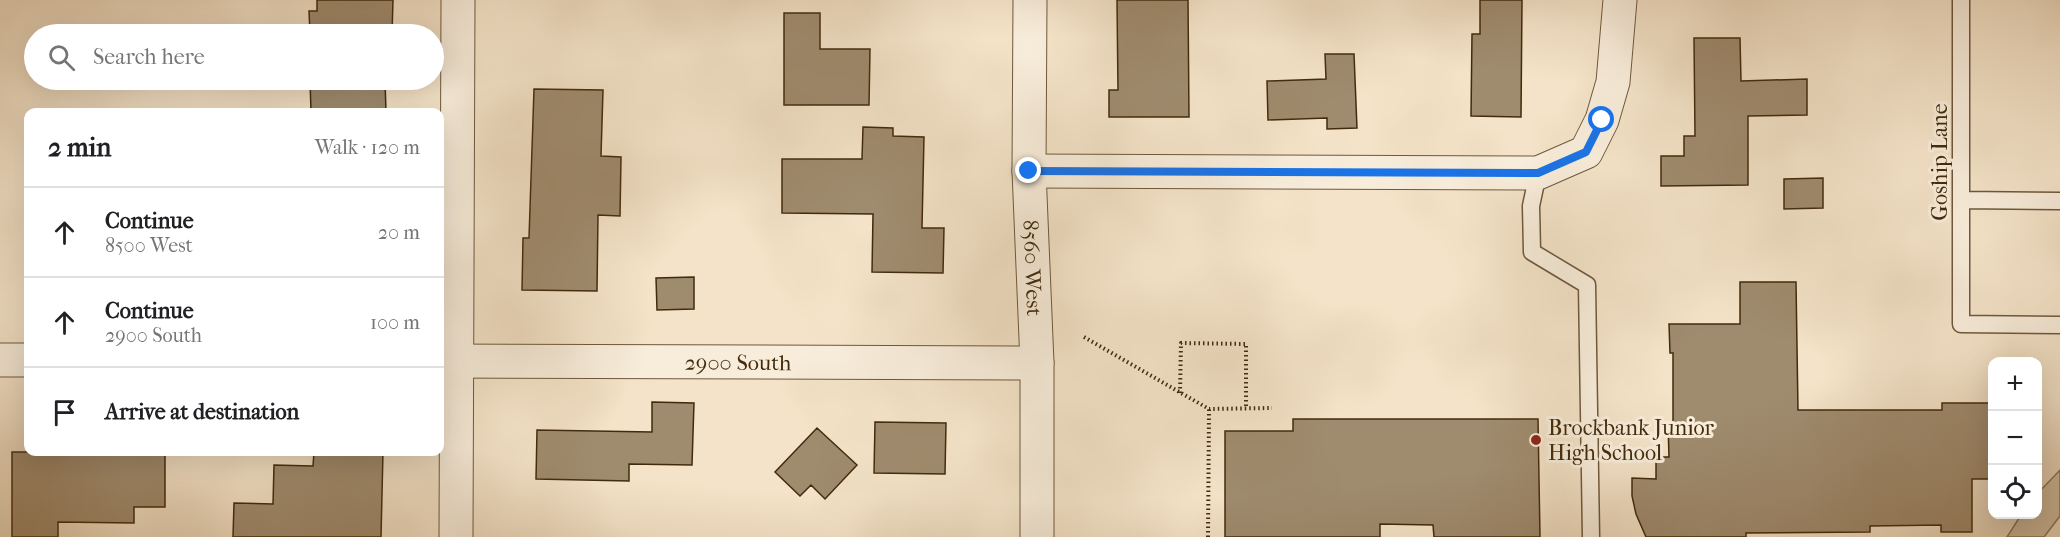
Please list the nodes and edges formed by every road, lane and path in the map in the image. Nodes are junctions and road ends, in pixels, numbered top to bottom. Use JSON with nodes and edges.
{"nodes":[{"id":1,"x":459,"y":0,"type":"edge"},
{"id":2,"x":1030,"y":0,"type":"edge"},
{"id":3,"x":1620,"y":0,"type":"edge"},
{"id":4,"x":1962,"y":0,"type":"edge"},
{"id":5,"x":1029,"y":171,"type":"junction"},
{"id":6,"x":1538,"y":173,"type":"junction"},
{"id":7,"x":1962,"y":200,"type":"junction"},
{"id":8,"x":2060,"y":201,"type":"edge"},
{"id":9,"x":2060,"y":325,"type":"edge"},
{"id":10,"x":1084,"y":337,"type":"dead end"},
{"id":11,"x":0,"y":360,"type":"edge"},
{"id":12,"x":24,"y":360,"type":"edge"},
{"id":13,"x":448,"y":361,"type":"edge"},
{"id":14,"x":1037,"y":363,"type":"junction"},
{"id":15,"x":1180,"y":393,"type":"junction"},
{"id":16,"x":1246,"y":408,"type":"junction"},
{"id":17,"x":1272,"y":408,"type":"dead end"},
{"id":18,"x":1209,"y":409,"type":"junction"},
{"id":19,"x":456,"y":537,"type":"edge"},
{"id":20,"x":1037,"y":537,"type":"edge"},
{"id":21,"x":1208,"y":537,"type":"edge"},
{"id":22,"x":1591,"y":537,"type":"edge"}],
"edges":[{"from":1,"to":13,"type":"street"},
{"from":2,"to":5,"type":"street","name":"8560 West"},
{"from":3,"to":6,"type":"street"},
{"from":4,"to":7,"type":"lane","name":"Goship Lane"},
{"from":5,"to":6,"type":"street"},
{"from":5,"to":14,"type":"street","name":"8560 West"},
{"from":6,"to":22,"type":"lane"},
{"from":7,"to":8,"type":"lane"},
{"from":7,"to":9,"type":"lane","name":"Goship Lane"},
{"from":10,"to":15,"type":"path"},
{"from":11,"to":12,"type":"street"},
{"from":13,"to":14,"type":"street","name":"2900 South"},
{"from":13,"to":19,"type":"street"},
{"from":14,"to":20,"type":"street","name":"8560 West"},
{"from":15,"to":16,"type":"path"},
{"from":15,"to":18,"type":"path"},
{"from":16,"to":17,"type":"path"},
{"from":16,"to":18,"type":"path"},
{"from":18,"to":21,"type":"path"}]}
